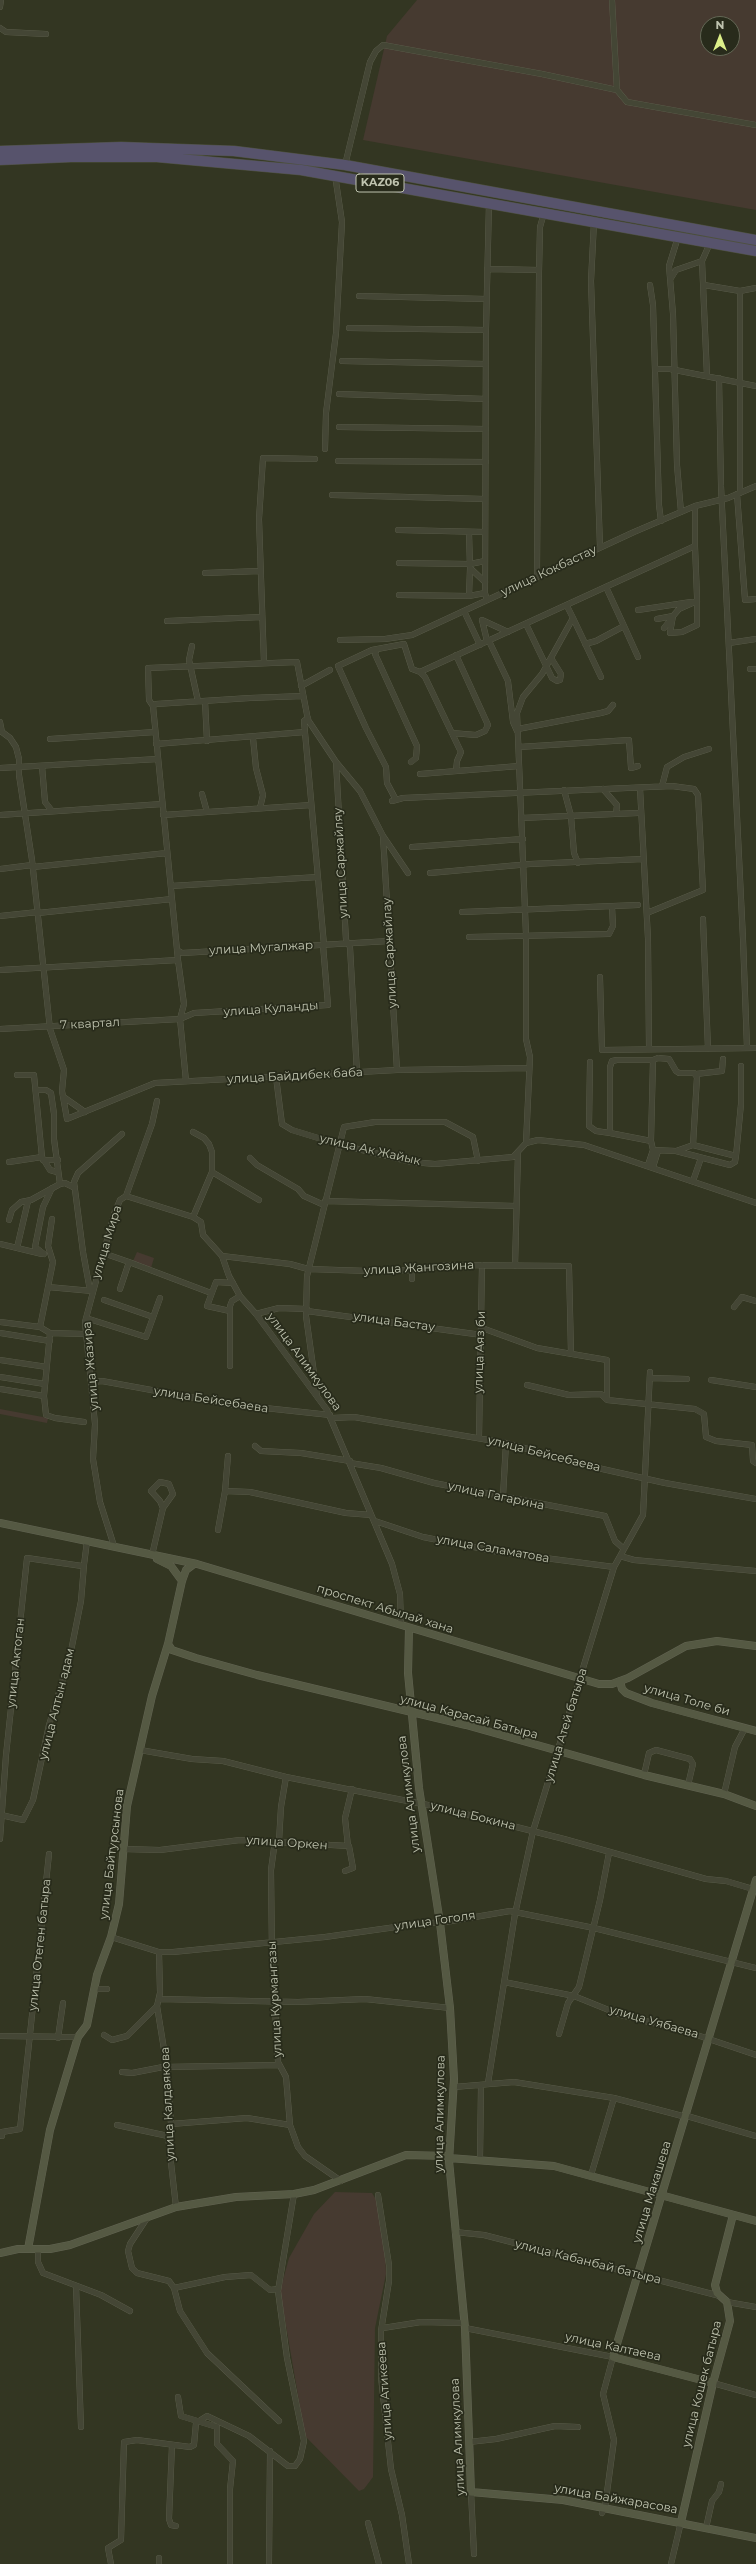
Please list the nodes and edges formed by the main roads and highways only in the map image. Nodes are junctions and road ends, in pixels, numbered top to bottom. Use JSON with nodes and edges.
{"nodes":[{"id":1,"x":0,"y":151,"type":"edge"},
{"id":2,"x":0,"y":160,"type":"edge"},
{"id":3,"x":756,"y":240,"type":"edge"},
{"id":4,"x":756,"y":251,"type":"edge"}],
"edges":[{"from":1,"to":3,"type":"highway","number":"KАZ06"},
{"from":2,"to":4,"type":"highway","number":"KАZ06"}]}
